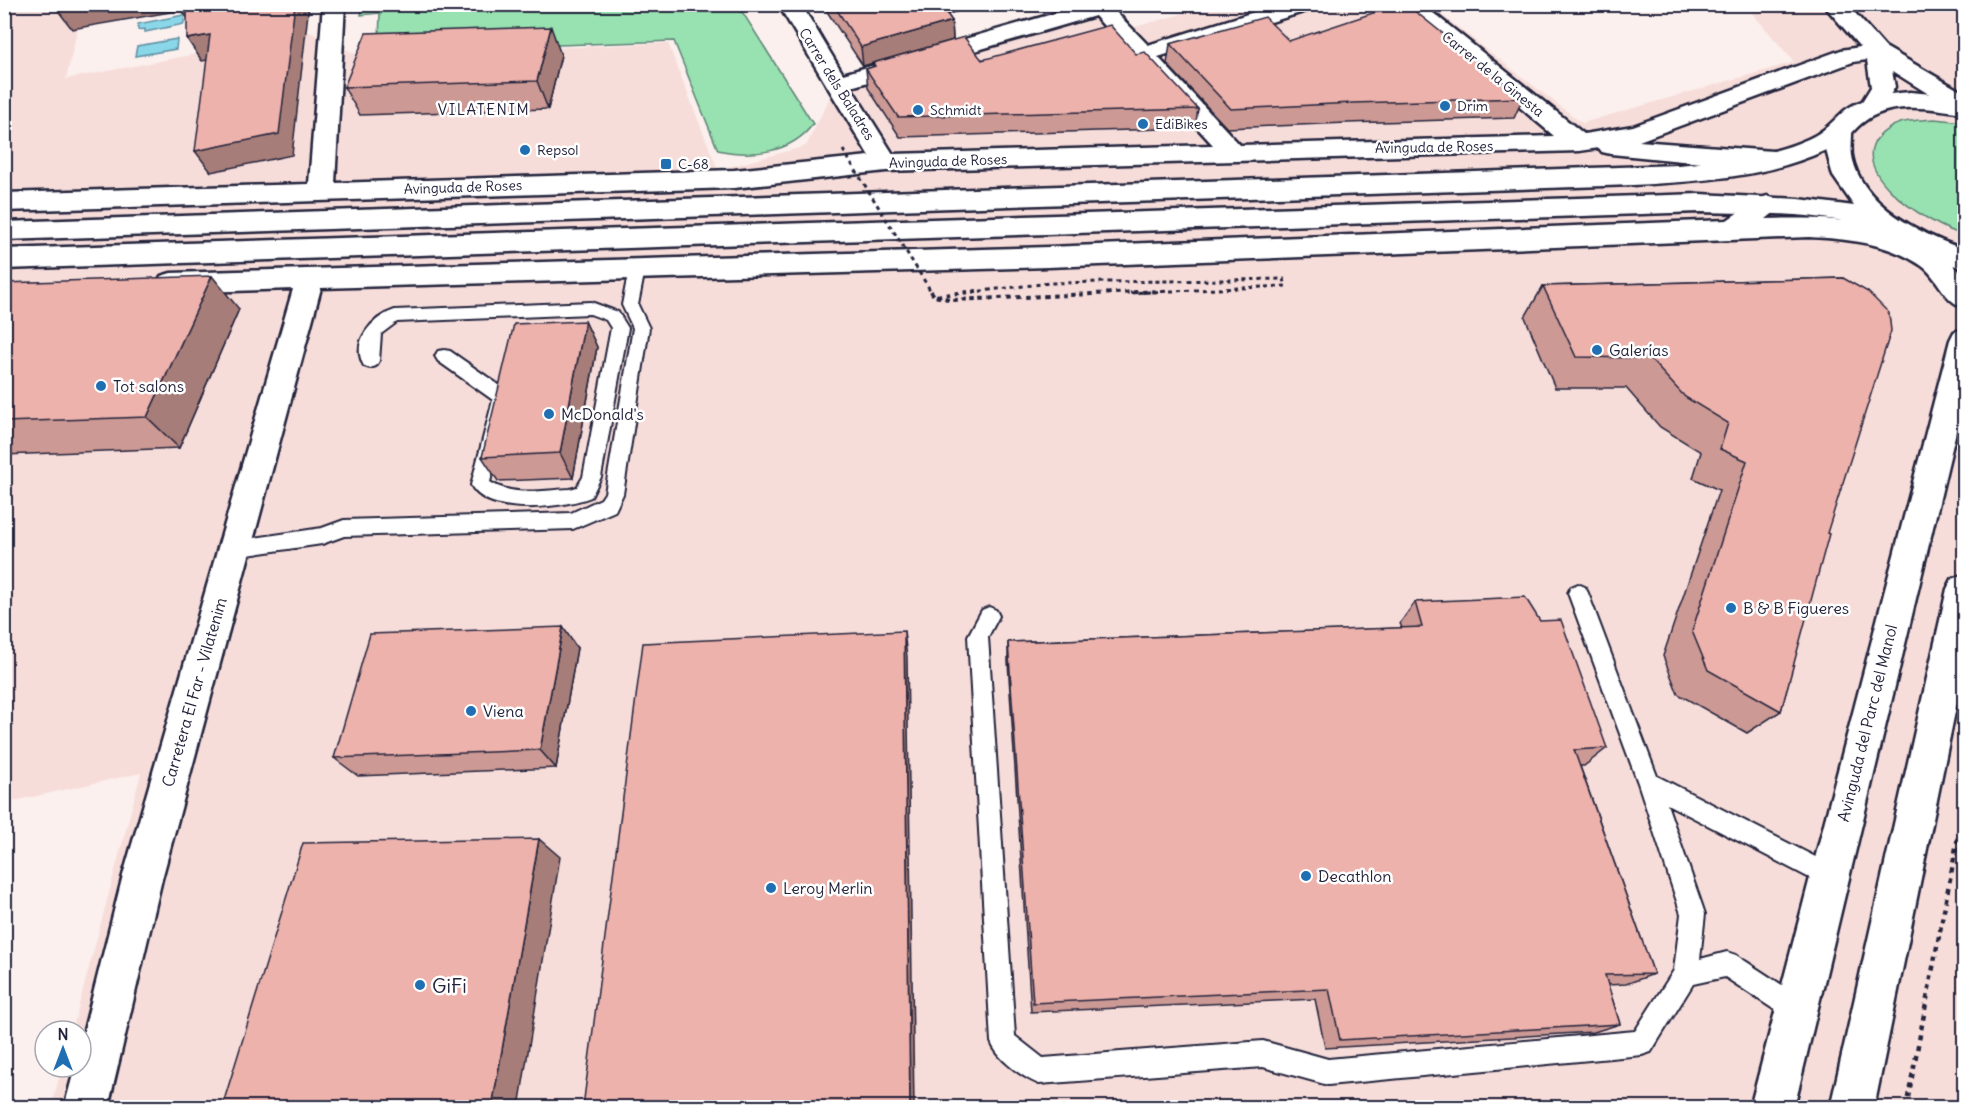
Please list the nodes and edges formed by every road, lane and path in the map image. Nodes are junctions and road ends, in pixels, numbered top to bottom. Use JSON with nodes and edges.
{"nodes":[{"id":1,"x":334,"y":4,"type":"edge"},
{"id":2,"x":789,"y":4,"type":"edge"},
{"id":3,"x":1305,"y":4,"type":"edge"},
{"id":4,"x":1408,"y":4,"type":"edge"},
{"id":5,"x":1834,"y":4,"type":"edge"},
{"id":6,"x":1106,"y":6,"type":"edge"},
{"id":7,"x":1877,"y":51,"type":"junction"},
{"id":8,"x":1141,"y":55,"type":"junction"},
{"id":9,"x":837,"y":83,"type":"junction"},
{"id":10,"x":1965,"y":103,"type":"edge"},
{"id":11,"x":1870,"y":108,"type":"junction"},
{"id":12,"x":1840,"y":131,"type":"junction"},
{"id":13,"x":1579,"y":143,"type":"junction"},
{"id":14,"x":843,"y":150,"type":"dead end"},
{"id":15,"x":1233,"y":152,"type":"junction"},
{"id":16,"x":1777,"y":158,"type":"junction"},
{"id":17,"x":886,"y":163,"type":"junction"},
{"id":18,"x":321,"y":191,"type":"junction"},
{"id":19,"x":4,"y":202,"type":"edge"},
{"id":20,"x":1767,"y":205,"type":"junction"},
{"id":21,"x":1897,"y":228,"type":"junction"},
{"id":22,"x":1733,"y":229,"type":"junction"},
{"id":23,"x":4,"y":231,"type":"edge"},
{"id":24,"x":1959,"y":258,"type":"edge"},
{"id":25,"x":4,"y":259,"type":"edge"},
{"id":26,"x":637,"y":269,"type":"junction"},
{"id":27,"x":310,"y":279,"type":"junction"},
{"id":28,"x":1050,"y":283,"type":"dead end"},
{"id":29,"x":146,"y":284,"type":"edge"},
{"id":30,"x":1965,"y":288,"type":"edge"},
{"id":31,"x":934,"y":296,"type":"joint"},
{"id":32,"x":1965,"y":297,"type":"edge"},
{"id":33,"x":1965,"y":340,"type":"edge"},
{"id":34,"x":444,"y":356,"type":"dead end"},
{"id":35,"x":370,"y":361,"type":"dead end"},
{"id":36,"x":234,"y":549,"type":"junction"},
{"id":37,"x":1965,"y":589,"type":"edge"},
{"id":38,"x":1578,"y":593,"type":"dead end"},
{"id":39,"x":989,"y":616,"type":"dead end"},
{"id":40,"x":1649,"y":783,"type":"junction"},
{"id":41,"x":1965,"y":806,"type":"edge"},
{"id":42,"x":1828,"y":876,"type":"junction"},
{"id":43,"x":1686,"y":974,"type":"junction"},
{"id":44,"x":1796,"y":1009,"type":"junction"},
{"id":45,"x":86,"y":1107,"type":"edge"},
{"id":46,"x":1772,"y":1107,"type":"edge"},
{"id":47,"x":1852,"y":1107,"type":"edge"},
{"id":48,"x":1906,"y":1107,"type":"edge"}],
"edges":[{"from":1,"to":18,"type":"main road"},
{"from":2,"to":9,"type":"main road","name":"Carrer dels Baladres"},
{"from":3,"to":8,"type":"main road"},
{"from":4,"to":13,"type":"main road","name":"Carrer de la Ginesta"},
{"from":5,"to":7,"type":"main road"},
{"from":6,"to":8,"type":"main road"},
{"from":6,"to":9,"type":"main road"},
{"from":7,"to":10,"type":"main road"},
{"from":7,"to":11,"type":"main road"},
{"from":7,"to":13,"type":"main road","name":"Avinguda de Roses"},
{"from":8,"to":15,"type":"main road"},
{"from":9,"to":17,"type":"main road","name":"Carrer dels Baladres"},
{"from":10,"to":11,"type":"main road"},
{"from":11,"to":12,"type":"main road"},
{"from":12,"to":16,"type":"main road"},
{"from":12,"to":21,"type":"main road"},
{"from":13,"to":15,"type":"main road","name":"Avinguda de Roses"},
{"from":13,"to":16,"type":"main road"},
{"from":14,"to":31,"type":"path","bridge":true},
{"from":15,"to":17,"type":"main road","name":"Avinguda de Roses"},
{"from":16,"to":23,"type":"main road"},
{"from":17,"to":18,"type":"main road","name":"Avinguda de Roses"},
{"from":18,"to":19,"type":"main road","name":"Avinguda de Roses"},
{"from":20,"to":21,"type":"main road"},
{"from":20,"to":22,"type":"main road"},
{"from":20,"to":25,"type":"main road"},
{"from":21,"to":24,"type":"main road"},
{"from":22,"to":26,"type":"main road"},
{"from":22,"to":32,"type":"main road"},
{"from":24,"to":30,"type":"main road"},
{"from":26,"to":27,"type":"main road"},
{"from":26,"to":36,"type":"lane"},
{"from":27,"to":29,"type":"main road"},
{"from":27,"to":36,"type":"main road","name":"Carretera El Far - Vilatenim"},
{"from":28,"to":31,"type":"path"},
{"from":33,"to":42,"type":"main road","name":"Avinguda del Parc del Manol"},
{"from":34,"to":35,"type":"lane"},
{"from":36,"to":45,"type":"main road","name":"Carretera El Far - Vilatenim"},
{"from":37,"to":47,"type":"main road"},
{"from":38,"to":40,"type":"lane"},
{"from":39,"to":43,"type":"lane"},
{"from":40,"to":42,"type":"lane"},
{"from":40,"to":43,"type":"lane"},
{"from":41,"to":48,"type":"path"},
{"from":42,"to":44,"type":"main road","name":"Avinguda del Parc del Manol"},
{"from":43,"to":44,"type":"lane"},
{"from":44,"to":46,"type":"main road","name":"Avinguda del Parc del Manol"}]}
